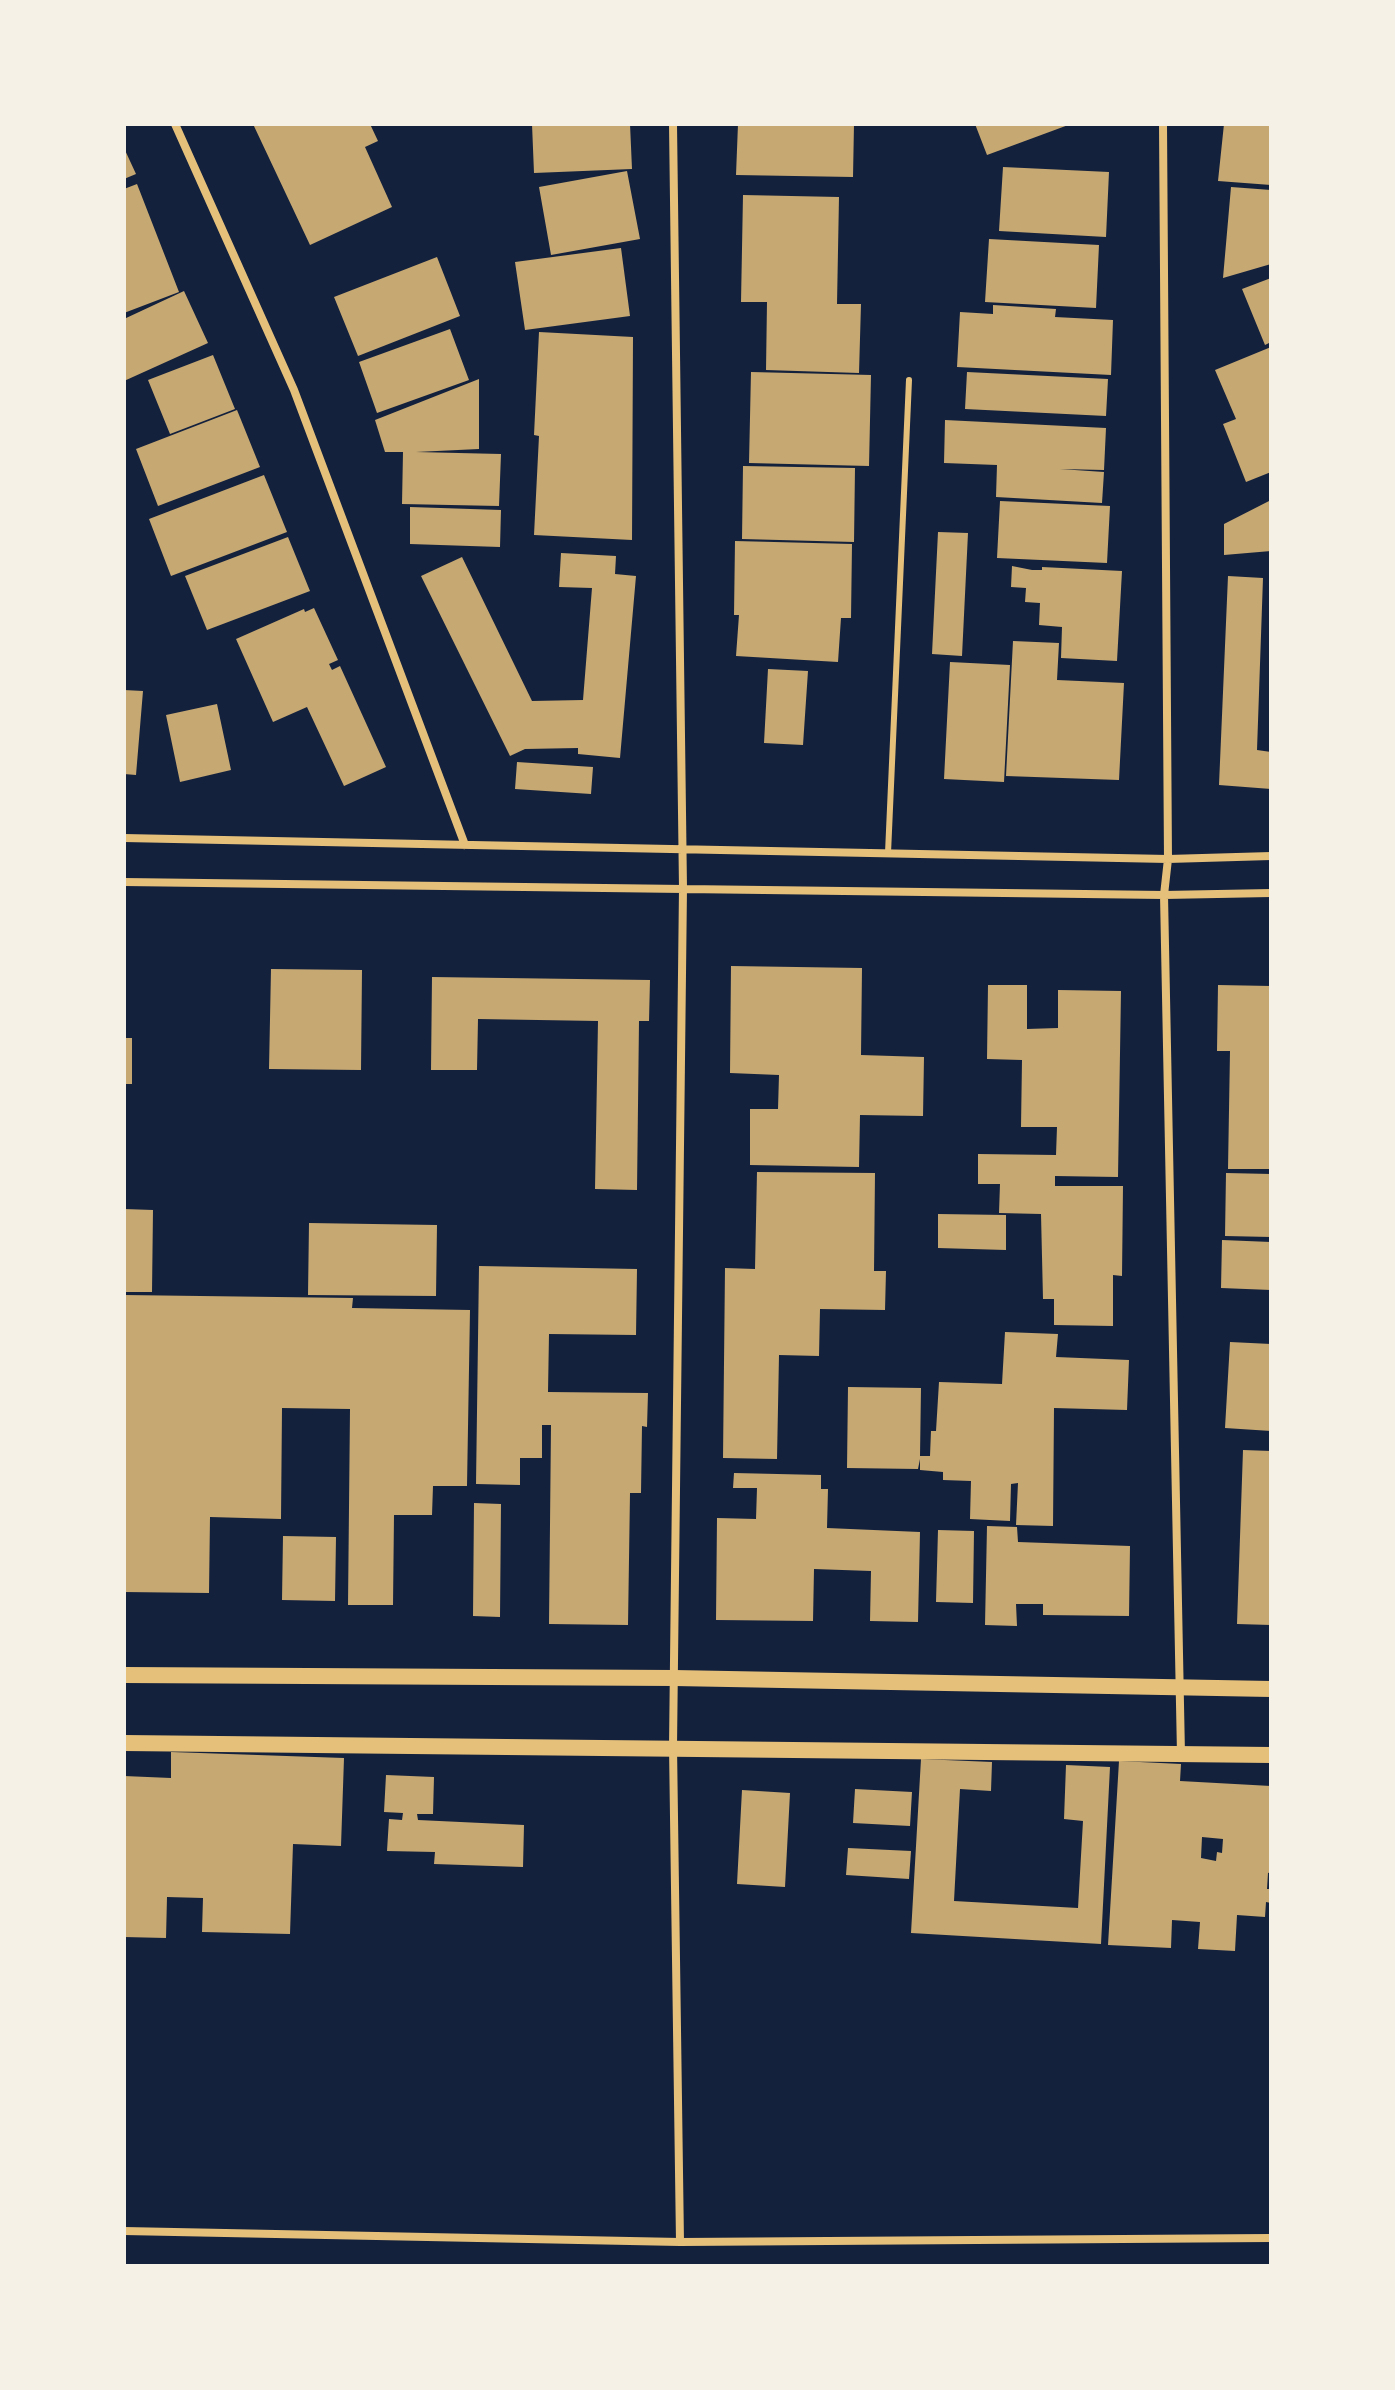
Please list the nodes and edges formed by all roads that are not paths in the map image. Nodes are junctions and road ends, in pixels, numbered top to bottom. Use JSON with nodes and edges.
{"nodes":[{"id":1,"x":175,"y":124,"type":"edge"},
{"id":2,"x":673,"y":124,"type":"edge"},
{"id":3,"x":1163,"y":124,"type":"edge"},
{"id":4,"x":909,"y":380,"type":"dead end"},
{"id":5,"x":124,"y":838,"type":"edge"},
{"id":6,"x":465,"y":845,"type":"junction"},
{"id":7,"x":682,"y":850,"type":"junction"},
{"id":8,"x":888,"y":853,"type":"junction"},
{"id":9,"x":1271,"y":856,"type":"edge"},
{"id":10,"x":1168,"y":859,"type":"junction"},
{"id":11,"x":124,"y":882,"type":"edge"},
{"id":12,"x":683,"y":888,"type":"junction"},
{"id":13,"x":1271,"y":893,"type":"edge"},
{"id":14,"x":1164,"y":895,"type":"junction"},
{"id":15,"x":124,"y":1675,"type":"edge"},
{"id":16,"x":674,"y":1678,"type":"junction"},
{"id":17,"x":1181,"y":1688,"type":"junction"},
{"id":18,"x":1271,"y":1689,"type":"edge"},
{"id":19,"x":124,"y":1743,"type":"edge"},
{"id":20,"x":673,"y":1746,"type":"junction"},
{"id":21,"x":1181,"y":1755,"type":"junction"},
{"id":22,"x":1271,"y":1755,"type":"edge"},
{"id":23,"x":124,"y":2231,"type":"edge"},
{"id":24,"x":1271,"y":2238,"type":"edge"},
{"id":25,"x":680,"y":2242,"type":"junction"}],
"edges":[{"from":1,"to":6,"type":"street"},
{"from":2,"to":7,"type":"street"},
{"from":3,"to":10,"type":"street"},
{"from":4,"to":8,"type":"lane"},
{"from":5,"to":6,"type":"street"},
{"from":6,"to":7,"type":"street"},
{"from":7,"to":8,"type":"street"},
{"from":7,"to":12,"type":"street"},
{"from":8,"to":10,"type":"street"},
{"from":9,"to":10,"type":"street"},
{"from":10,"to":14,"type":"street"},
{"from":11,"to":12,"type":"street"},
{"from":12,"to":14,"type":"street"},
{"from":12,"to":16,"type":"street"},
{"from":13,"to":14,"type":"street"},
{"from":14,"to":17,"type":"street"},
{"from":15,"to":16,"type":"main road"},
{"from":16,"to":17,"type":"main road"},
{"from":16,"to":20,"type":"street"},
{"from":17,"to":18,"type":"main road"},
{"from":17,"to":21,"type":"street"},
{"from":19,"to":20,"type":"main road"},
{"from":20,"to":21,"type":"main road"},
{"from":20,"to":25,"type":"street"},
{"from":21,"to":22,"type":"main road"},
{"from":23,"to":25,"type":"street"},
{"from":24,"to":25,"type":"street"}]}
